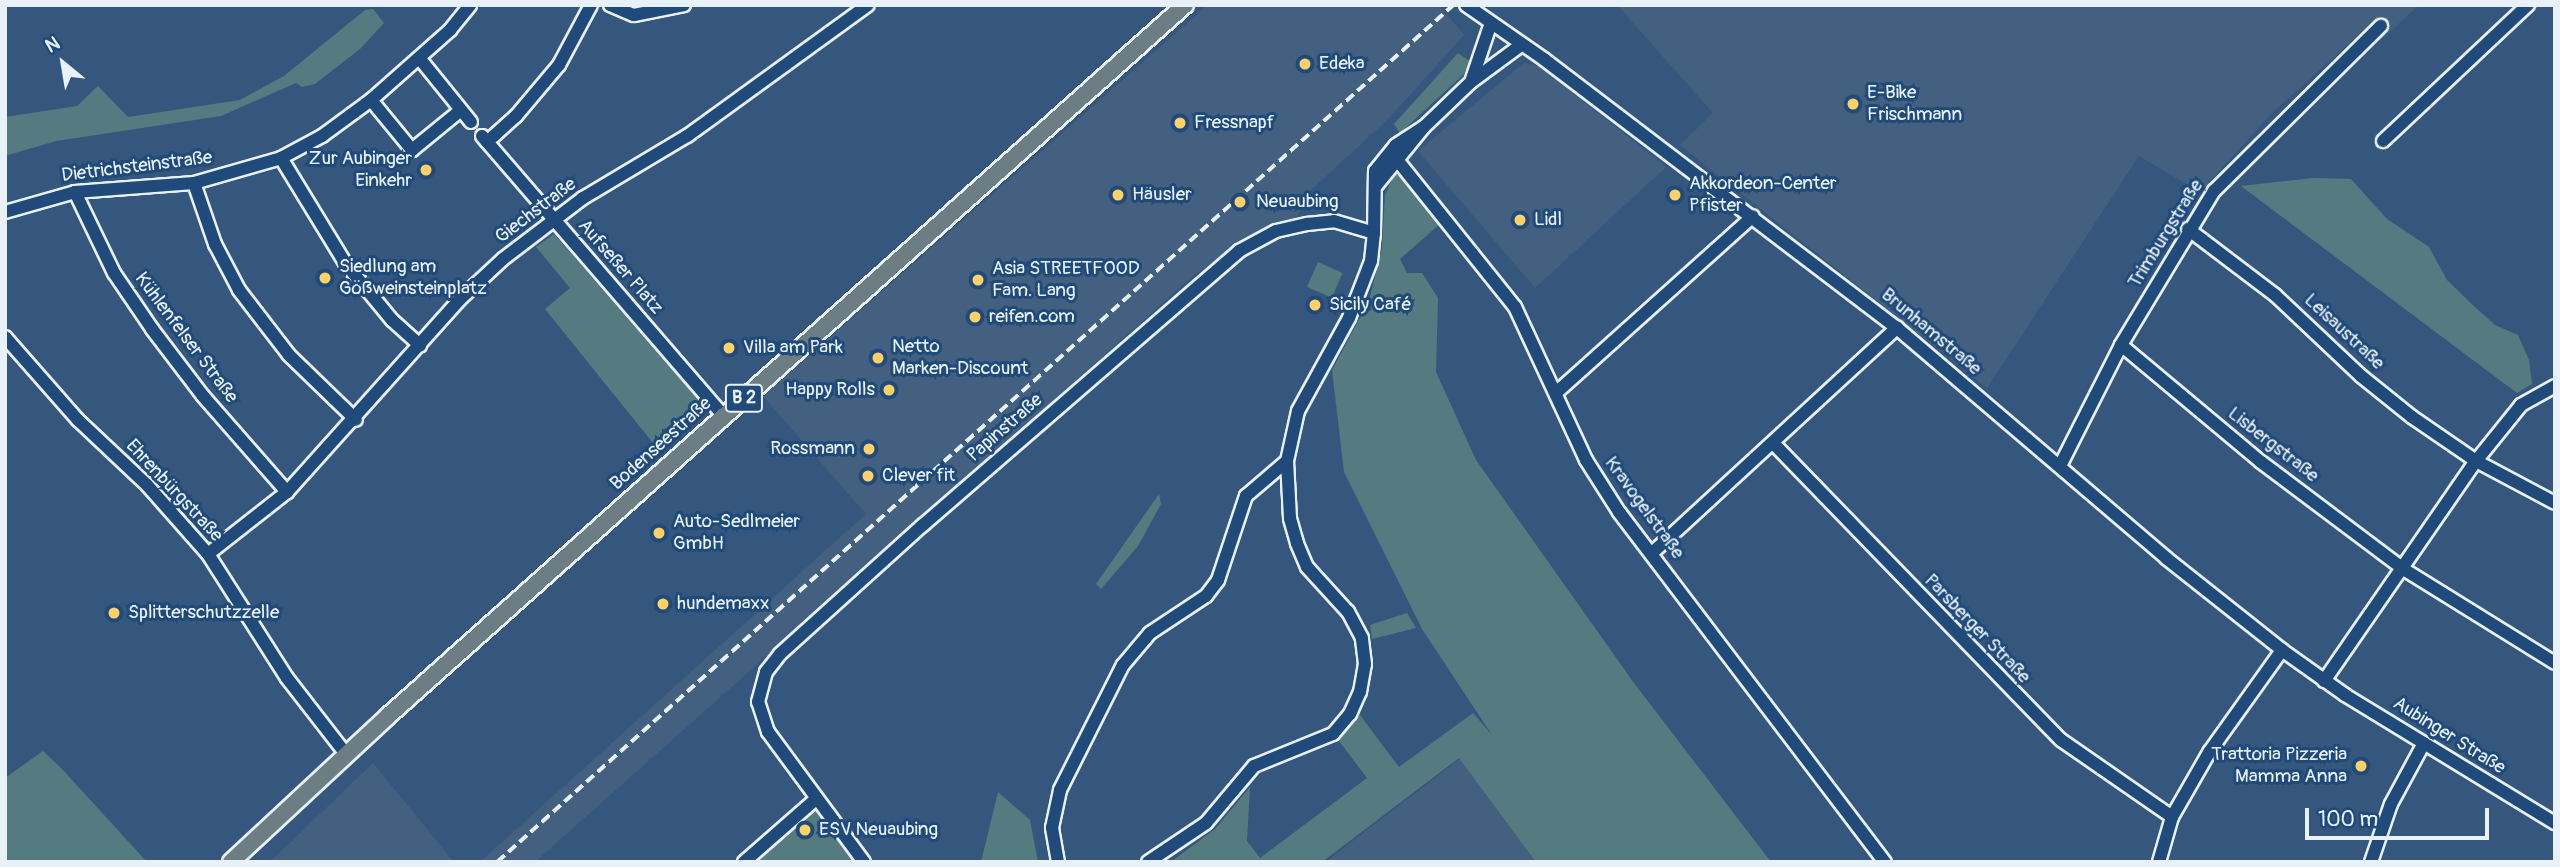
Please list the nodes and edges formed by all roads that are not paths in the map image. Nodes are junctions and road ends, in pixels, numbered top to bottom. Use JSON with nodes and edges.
{"nodes":[{"id":1,"x":470,"y":5,"type":"edge"},
{"id":2,"x":591,"y":5,"type":"edge"},
{"id":3,"x":610,"y":5,"type":"edge"},
{"id":4,"x":684,"y":5,"type":"edge"},
{"id":5,"x":868,"y":5,"type":"edge"},
{"id":6,"x":1185,"y":5,"type":"edge"},
{"id":7,"x":1466,"y":5,"type":"edge"},
{"id":8,"x":2528,"y":5,"type":"edge"},
{"id":9,"x":1491,"y":23,"type":"junction"},
{"id":10,"x":2381,"y":26,"type":"dead end"},
{"id":11,"x":1521,"y":45,"type":"junction"},
{"id":12,"x":420,"y":59,"type":"junction"},
{"id":13,"x":1471,"y":82,"type":"junction"},
{"id":14,"x":371,"y":100,"type":"junction"},
{"id":15,"x":461,"y":110,"type":"junction"},
{"id":16,"x":471,"y":122,"type":"dead end"},
{"id":17,"x":1424,"y":127,"type":"junction"},
{"id":18,"x":2383,"y":141,"type":"dead end"},
{"id":19,"x":281,"y":158,"type":"junction"},
{"id":20,"x":1398,"y":161,"type":"junction"},
{"id":21,"x":194,"y":183,"type":"junction"},
{"id":22,"x":1374,"y":187,"type":"junction"},
{"id":23,"x":75,"y":192,"type":"junction"},
{"id":24,"x":5,"y":212,"type":"edge"},
{"id":25,"x":1753,"y":216,"type":"junction"},
{"id":26,"x":553,"y":219,"type":"junction"},
{"id":27,"x":2188,"y":229,"type":"junction"},
{"id":28,"x":1374,"y":233,"type":"junction"},
{"id":29,"x":1897,"y":328,"type":"junction"},
{"id":30,"x":5,"y":337,"type":"edge"},
{"id":31,"x":420,"y":345,"type":"junction"},
{"id":32,"x":2121,"y":345,"type":"junction"},
{"id":33,"x":2555,"y":386,"type":"edge"},
{"id":34,"x":1557,"y":392,"type":"junction"},
{"id":35,"x":724,"y":416,"type":"junction"},
{"id":36,"x":356,"y":421,"type":"junction"},
{"id":37,"x":1774,"y":444,"type":"junction"},
{"id":38,"x":1287,"y":461,"type":"junction"},
{"id":39,"x":2476,"y":461,"type":"junction"},
{"id":40,"x":2060,"y":466,"type":"junction"},
{"id":41,"x":287,"y":492,"type":"junction"},
{"id":42,"x":2555,"y":503,"type":"edge"},
{"id":43,"x":1652,"y":553,"type":"junction"},
{"id":44,"x":208,"y":554,"type":"junction"},
{"id":45,"x":2405,"y":570,"type":"junction"},
{"id":46,"x":2282,"y":650,"type":"junction"},
{"id":47,"x":2555,"y":663,"type":"edge"},
{"id":48,"x":2324,"y":681,"type":"junction"},
{"id":49,"x":2359,"y":703,"type":"joint"},
{"id":50,"x":2424,"y":743,"type":"junction"},
{"id":51,"x":346,"y":754,"type":"junction"},
{"id":52,"x":817,"y":799,"type":"junction"},
{"id":53,"x":2172,"y":817,"type":"junction"},
{"id":54,"x":2555,"y":823,"type":"edge"},
{"id":55,"x":231,"y":862,"type":"edge"},
{"id":56,"x":744,"y":862,"type":"edge"},
{"id":57,"x":864,"y":862,"type":"edge"},
{"id":58,"x":1058,"y":862,"type":"edge"},
{"id":59,"x":1148,"y":862,"type":"edge"},
{"id":60,"x":1885,"y":862,"type":"edge"},
{"id":61,"x":2160,"y":862,"type":"edge"},
{"id":62,"x":2371,"y":862,"type":"edge"}],
"edges":[{"from":1,"to":12,"type":"street","name":"Dietrichsteinstraße"},
{"from":2,"to":26,"type":"street","name":"Aufseßer Platz"},
{"from":3,"to":4,"type":"street"},
{"from":5,"to":26,"type":"street","name":"Giechstraße"},
{"from":6,"to":35,"type":"main road","name":"Bodenseestraße","number":"B 2"},
{"from":7,"to":9,"type":"street","name":"Brunhamstraße"},
{"from":8,"to":18,"type":"street"},
{"from":9,"to":11,"type":"street","name":"Brunhamstraße"},
{"from":9,"to":13,"type":"street"},
{"from":10,"to":27,"type":"street","name":"Trimburgstraße"},
{"from":11,"to":13,"type":"street"},
{"from":11,"to":25,"type":"street","name":"Brunhamstraße"},
{"from":12,"to":14,"type":"street","name":"Dietrichsteinstraße"},
{"from":12,"to":15,"type":"street"},
{"from":13,"to":17,"type":"street"},
{"from":14,"to":15,"type":"street"},
{"from":14,"to":19,"type":"street","name":"Dietrichsteinstraße"},
{"from":15,"to":16,"type":"street"},
{"from":17,"to":20,"type":"street"},
{"from":17,"to":22,"type":"street"},
{"from":19,"to":21,"type":"street","name":"Dietrichsteinstraße"},
{"from":19,"to":31,"type":"street"},
{"from":20,"to":22,"type":"street"},
{"from":20,"to":34,"type":"street","name":"Kravogelstraße"},
{"from":21,"to":23,"type":"street","name":"Dietrichsteinstraße"},
{"from":21,"to":36,"type":"street"},
{"from":22,"to":28,"type":"street"},
{"from":23,"to":24,"type":"street","name":"Dietrichsteinstraße"},
{"from":23,"to":41,"type":"street","name":"Kühlenfelser Straße"},
{"from":25,"to":29,"type":"street","name":"Brunhamstraße"},
{"from":25,"to":34,"type":"street"},
{"from":26,"to":31,"type":"street","name":"Giechstraße"},
{"from":26,"to":35,"type":"street","name":"Aufseßer Platz"},
{"from":27,"to":32,"type":"street","name":"Trimburgstraße"},
{"from":27,"to":39,"type":"street","name":"Leisaustraße"},
{"from":28,"to":38,"type":"street"},
{"from":28,"to":52,"type":"street","name":"Papinstraße"},
{"from":29,"to":37,"type":"street"},
{"from":29,"to":40,"type":"street","name":"Brunhamstraße"},
{"from":30,"to":44,"type":"street","name":"Ehrenbürgstraße"},
{"from":31,"to":36,"type":"street","name":"Giechstraße"},
{"from":32,"to":40,"type":"street","name":"Trimburgstraße"},
{"from":32,"to":45,"type":"street","name":"Lisbergstraße"},
{"from":33,"to":39,"type":"street"},
{"from":34,"to":43,"type":"street","name":"Kravogelstraße"},
{"from":35,"to":51,"type":"main road","name":"Bodenseestraße","number":"B 2"},
{"from":36,"to":41,"type":"street","name":"Giechstraße"},
{"from":37,"to":43,"type":"street"},
{"from":37,"to":53,"type":"street","name":"Parsberger Straße"},
{"from":38,"to":58,"type":"street"},
{"from":38,"to":59,"type":"street"},
{"from":39,"to":42,"type":"street","name":"Leisaustraße"},
{"from":39,"to":45,"type":"street"},
{"from":40,"to":46,"type":"street","name":"Brunhamstraße"},
{"from":41,"to":44,"type":"street","name":"Giechstraße"},
{"from":43,"to":60,"type":"street","name":"Kravogelstraße"},
{"from":44,"to":51,"type":"street","name":"Ehrenbürgstraße"},
{"from":45,"to":47,"type":"street","name":"Lisbergstraße"},
{"from":45,"to":48,"type":"street"},
{"from":46,"to":48,"type":"street","name":"Brunhamstraße"},
{"from":46,"to":53,"type":"street"},
{"from":48,"to":49,"type":"street","name":"Brunhamstraße"},
{"from":49,"to":50,"type":"street","name":"Aubinger Straße"},
{"from":50,"to":54,"type":"street","name":"Aubinger Straße"},
{"from":50,"to":62,"type":"street"},
{"from":51,"to":55,"type":"main road","name":"Bodenseestraße","number":"B 2"},
{"from":52,"to":56,"type":"street"},
{"from":52,"to":57,"type":"street","name":"Papinstraße"},
{"from":53,"to":61,"type":"street"}]}
